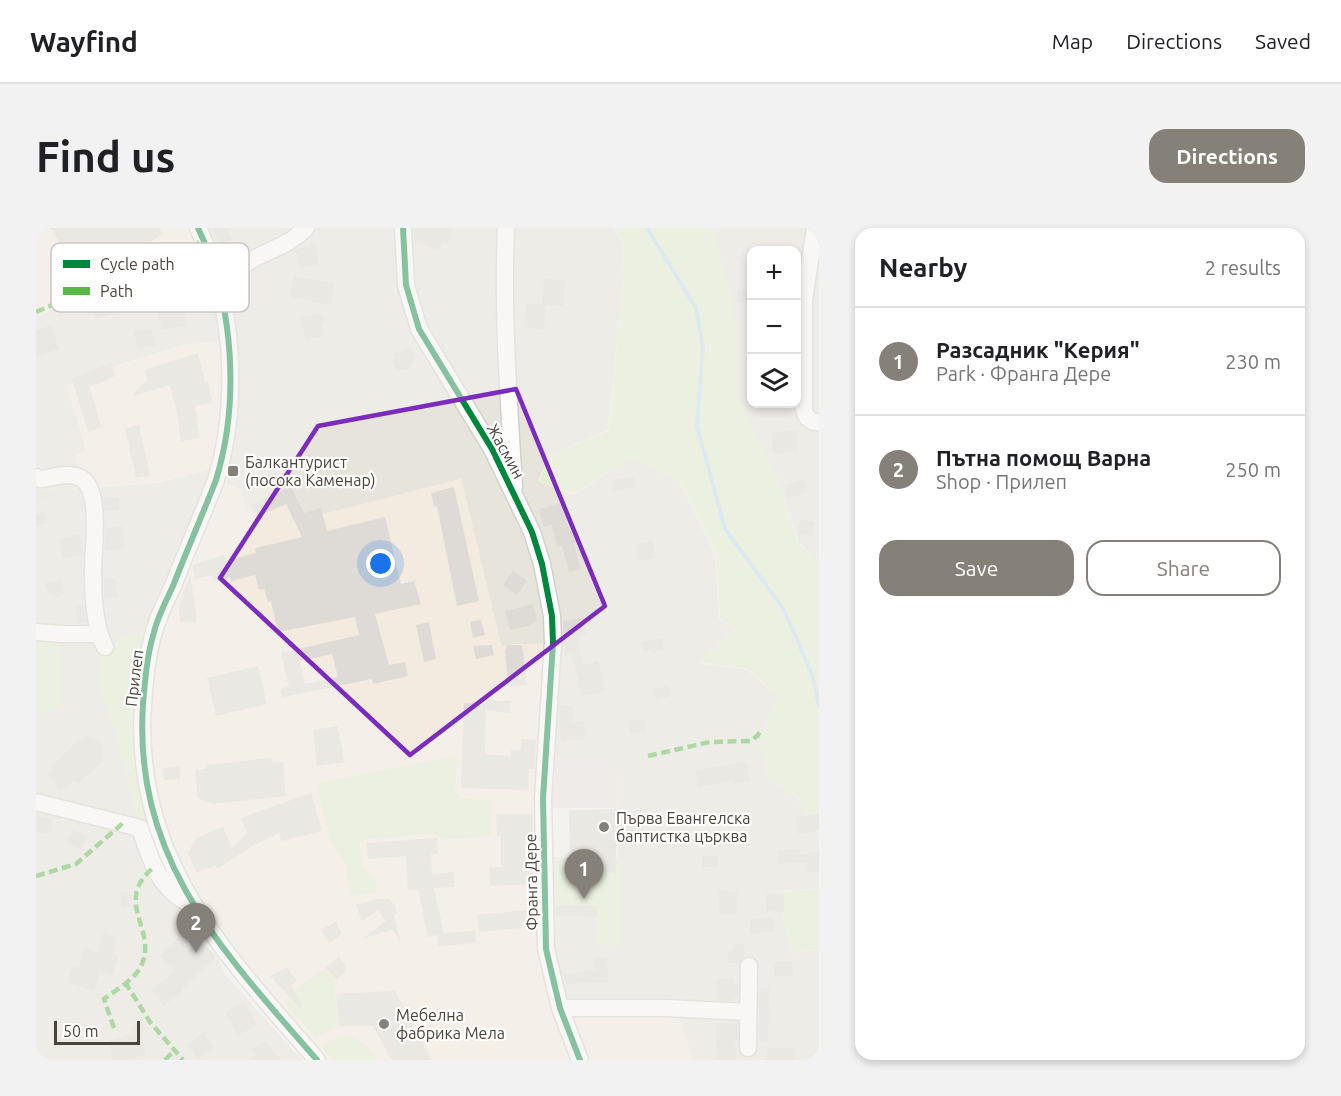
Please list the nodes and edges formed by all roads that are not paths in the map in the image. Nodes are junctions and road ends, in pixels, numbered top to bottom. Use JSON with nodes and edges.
{"nodes":[{"id":1,"x":198,"y":228,"type":"edge"},
{"id":2,"x":306,"y":228,"type":"edge"},
{"id":3,"x":403,"y":228,"type":"edge"},
{"id":4,"x":507,"y":228,"type":"edge"},
{"id":5,"x":815,"y":228,"type":"edge"},
{"id":6,"x":204,"y":243,"type":"edge"},
{"id":7,"x":249,"y":262,"type":"edge"},
{"id":8,"x":223,"y":312,"type":"edge"},
{"id":9,"x":819,"y":422,"type":"edge"},
{"id":10,"x":36,"y":477,"type":"edge"},
{"id":11,"x":515,"y":494,"type":"junction"},
{"id":12,"x":36,"y":632,"type":"edge"},
{"id":13,"x":549,"y":698,"type":"joint"},
{"id":14,"x":36,"y":802,"type":"edge"},
{"id":15,"x":193,"y":905,"type":"junction"},
{"id":16,"x":749,"y":966,"type":"dead end"},
{"id":17,"x":560,"y":1008,"type":"junction"},
{"id":18,"x":748,"y":1012,"type":"junction"},
{"id":19,"x":748,"y":1048,"type":"dead end"},
{"id":20,"x":317,"y":1060,"type":"edge"},
{"id":21,"x":580,"y":1060,"type":"edge"}],
"edges":[{"from":1,"to":6,"type":"street","name":"Прилеп"},
{"from":2,"to":7,"type":"street"},
{"from":3,"to":11,"type":"street","name":"Жасмин"},
{"from":4,"to":11,"type":"street"},
{"from":5,"to":9,"type":"street"},
{"from":8,"to":15,"type":"street","name":"Прилеп"},
{"from":10,"to":12,"type":"street"},
{"from":11,"to":13,"type":"street","name":"Жасмин"},
{"from":13,"to":17,"type":"street","name":"Франга Дере"},
{"from":14,"to":15,"type":"street"},
{"from":15,"to":20,"type":"street","name":"Прилеп"},
{"from":16,"to":18,"type":"street"},
{"from":17,"to":18,"type":"street"},
{"from":17,"to":21,"type":"street","name":"Франга Дере"},
{"from":18,"to":19,"type":"street"}]}
